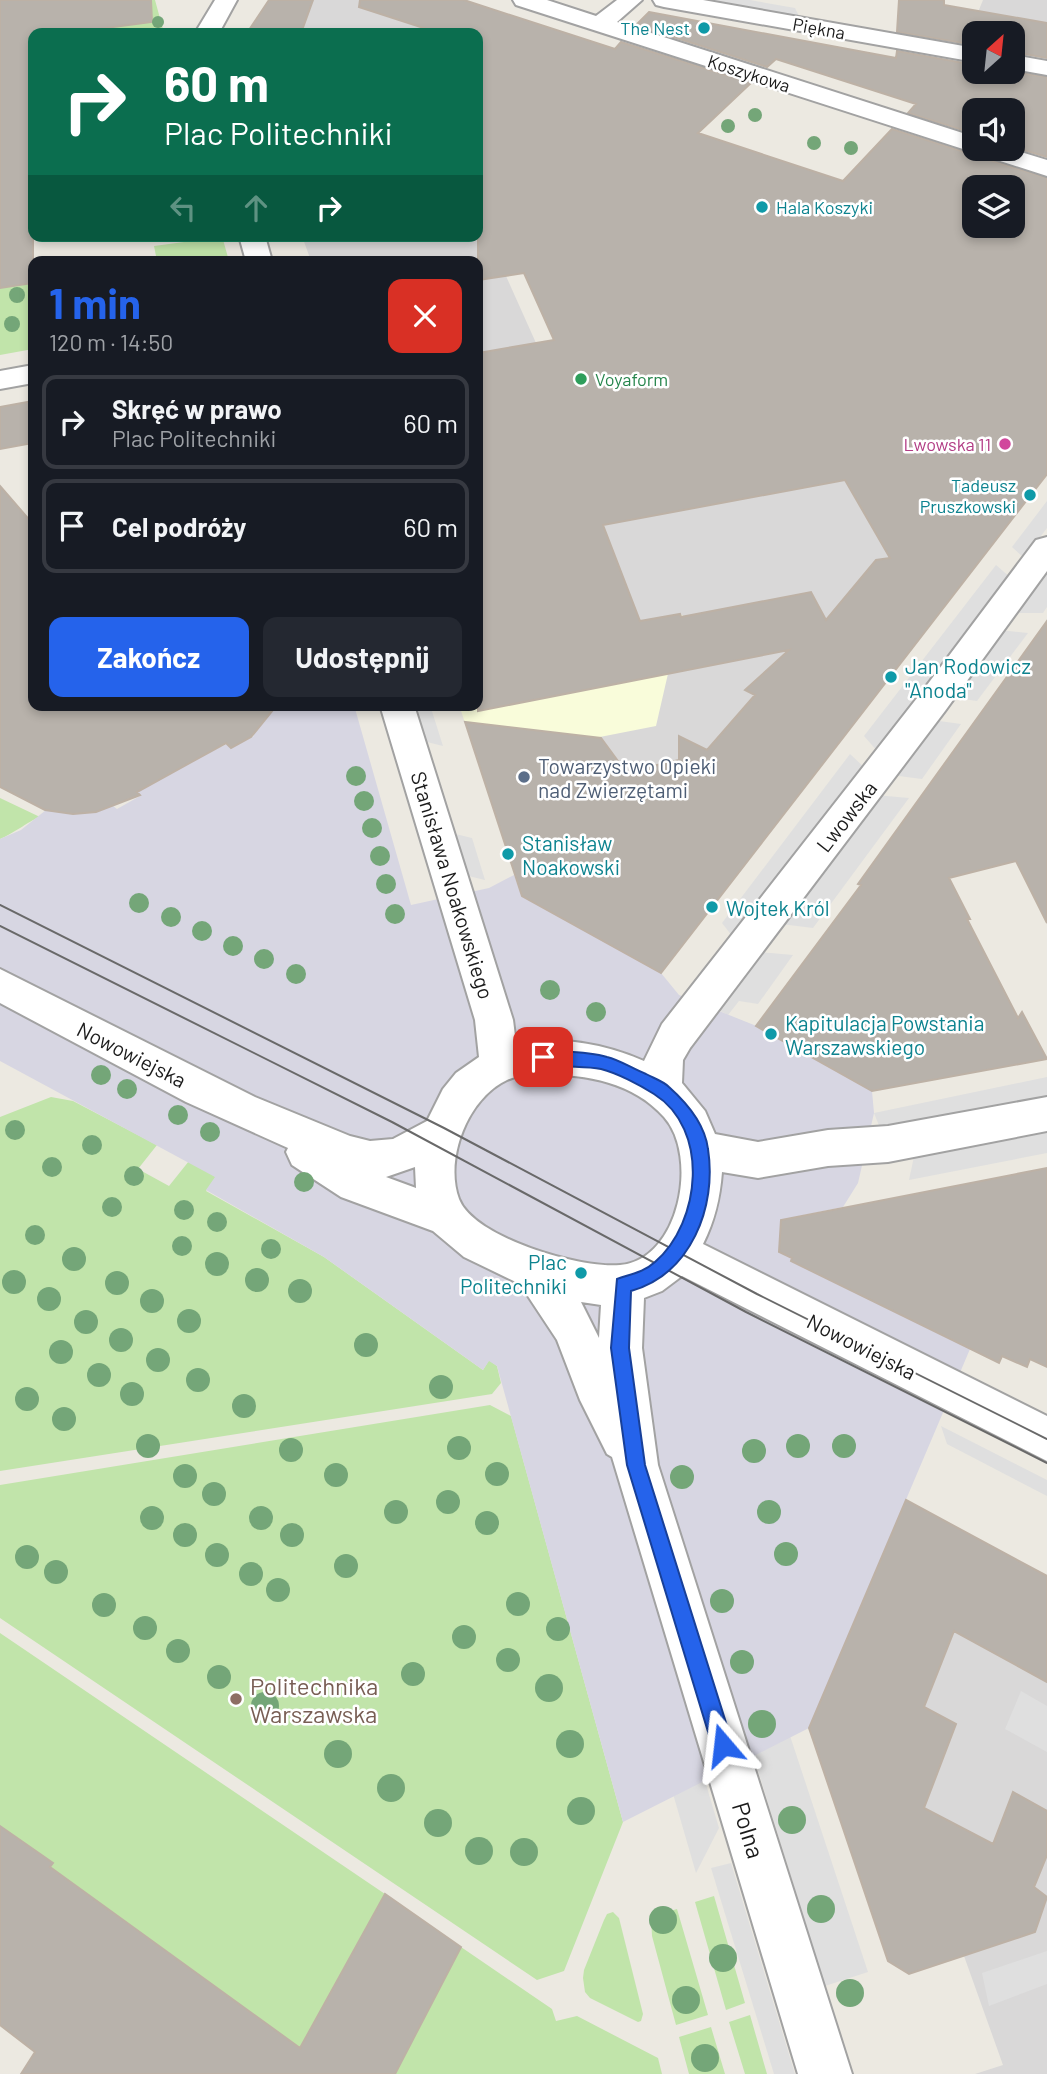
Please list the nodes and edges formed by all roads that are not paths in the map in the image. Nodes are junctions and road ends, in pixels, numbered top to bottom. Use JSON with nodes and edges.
{"nodes":[{"id":1,"x":226,"y":0,"type":"edge"},
{"id":2,"x":524,"y":0,"type":"edge"},
{"id":3,"x":631,"y":0,"type":"edge"},
{"id":4,"x":664,"y":0,"type":"edge"},
{"id":5,"x":600,"y":24,"type":"junction"},
{"id":6,"x":210,"y":28,"type":"edge"},
{"id":7,"x":962,"y":53,"type":"edge"},
{"id":8,"x":1026,"y":64,"type":"edge"},
{"id":9,"x":1047,"y":68,"type":"edge"},
{"id":10,"x":962,"y":141,"type":"edge"},
{"id":11,"x":1025,"y":161,"type":"edge"},
{"id":12,"x":1047,"y":168,"type":"edge"},
{"id":13,"x":28,"y":375,"type":"edge"},
{"id":14,"x":0,"y":380,"type":"edge"},
{"id":15,"x":1047,"y":548,"type":"edge"},
{"id":16,"x":399,"y":711,"type":"edge"},
{"id":17,"x":0,"y":985,"type":"edge"},
{"id":18,"x":499,"y":1066,"type":"junction"},
{"id":19,"x":662,"y":1090,"type":"junction"},
{"id":20,"x":1047,"y":1114,"type":"edge"},
{"id":21,"x":265,"y":1122,"type":"junction"},
{"id":22,"x":443,"y":1132,"type":"junction"},
{"id":23,"x":700,"y":1147,"type":"junction"},
{"id":24,"x":446,"y":1217,"type":"junction"},
{"id":25,"x":677,"y":1252,"type":"junction"},
{"id":26,"x":536,"y":1271,"type":"junction"},
{"id":27,"x":623,"y":1285,"type":"junction"},
{"id":28,"x":1047,"y":1439,"type":"edge"},
{"id":29,"x":636,"y":1465,"type":"junction"},
{"id":30,"x":825,"y":2074,"type":"edge"}],
"edges":[{"from":1,"to":6,"type":"street"},
{"from":2,"to":5,"type":"street","name":"Koszykowa"},
{"from":3,"to":5,"type":"street"},
{"from":4,"to":7,"type":"street","name":"Piękna"},
{"from":5,"to":10,"type":"street","name":"Koszykowa"},
{"from":8,"to":9,"type":"street"},
{"from":11,"to":12,"type":"street"},
{"from":13,"to":14,"type":"street"},
{"from":15,"to":19,"type":"street","name":"Lwowska"},
{"from":16,"to":18,"type":"street","name":"Stanisława Noakowskiego"},
{"from":17,"to":21,"type":"street","name":"Nowowiejska"},
{"from":18,"to":19,"type":"street"},
{"from":18,"to":22,"type":"street"},
{"from":19,"to":23,"type":"street"},
{"from":20,"to":23,"type":"street"},
{"from":21,"to":22,"type":"street","name":"Nowowiejska"},
{"from":21,"to":24,"type":"street","name":"Nowowiejska"},
{"from":22,"to":24,"type":"street"},
{"from":23,"to":25,"type":"street"},
{"from":24,"to":26,"type":"street"},
{"from":25,"to":27,"type":"street"},
{"from":25,"to":28,"type":"street","name":"Nowowiejska"},
{"from":26,"to":27,"type":"street"},
{"from":26,"to":29,"type":"street","name":"Polna"},
{"from":27,"to":29,"type":"street","name":"Polna"},
{"from":29,"to":30,"type":"street","name":"Polna"}]}
